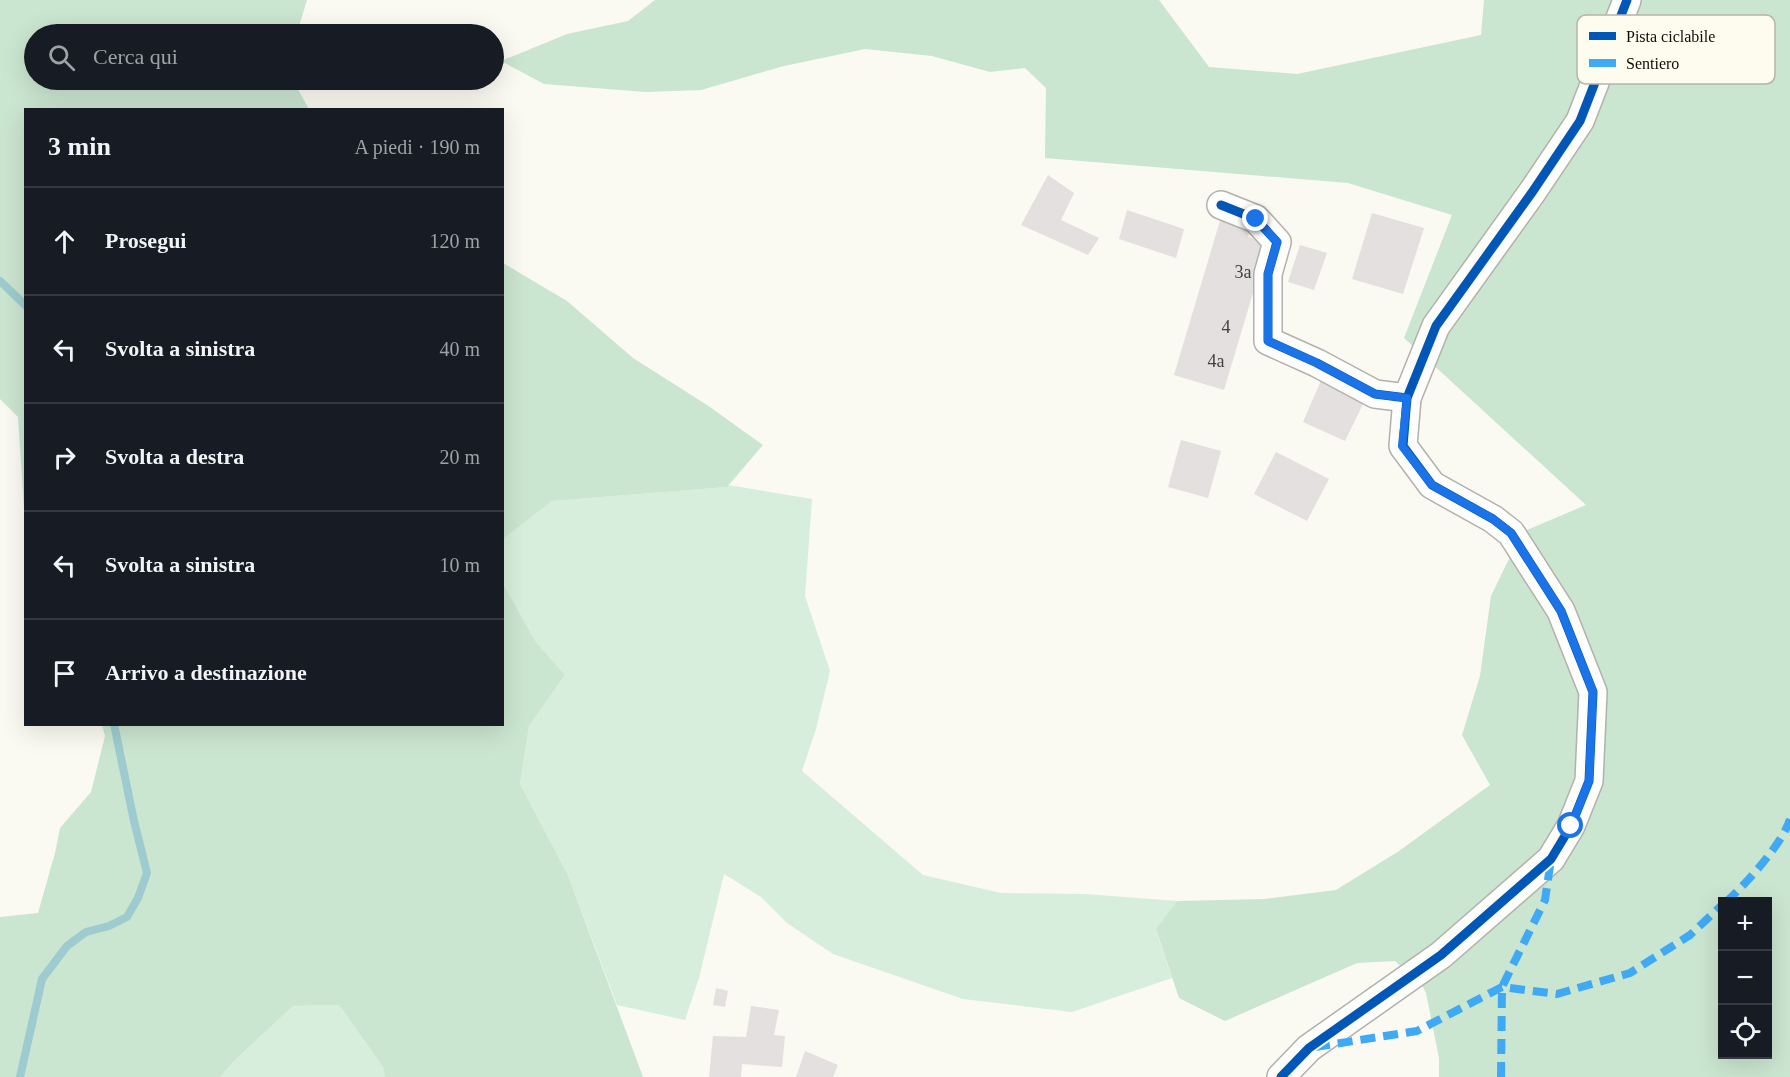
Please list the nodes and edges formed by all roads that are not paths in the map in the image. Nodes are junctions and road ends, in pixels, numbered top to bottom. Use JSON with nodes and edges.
{"nodes":[{"id":1,"x":1628,"y":0,"type":"edge"},
{"id":2,"x":1622,"y":15,"type":"edge"},
{"id":3,"x":1595,"y":84,"type":"edge"},
{"id":4,"x":1221,"y":205,"type":"dead end"},
{"id":5,"x":1407,"y":398,"type":"junction"},
{"id":6,"x":1281,"y":1077,"type":"edge"}],
"edges":[{"from":1,"to":2,"type":"street"},
{"from":3,"to":5,"type":"street"},
{"from":4,"to":5,"type":"street"},
{"from":5,"to":6,"type":"street"}]}
